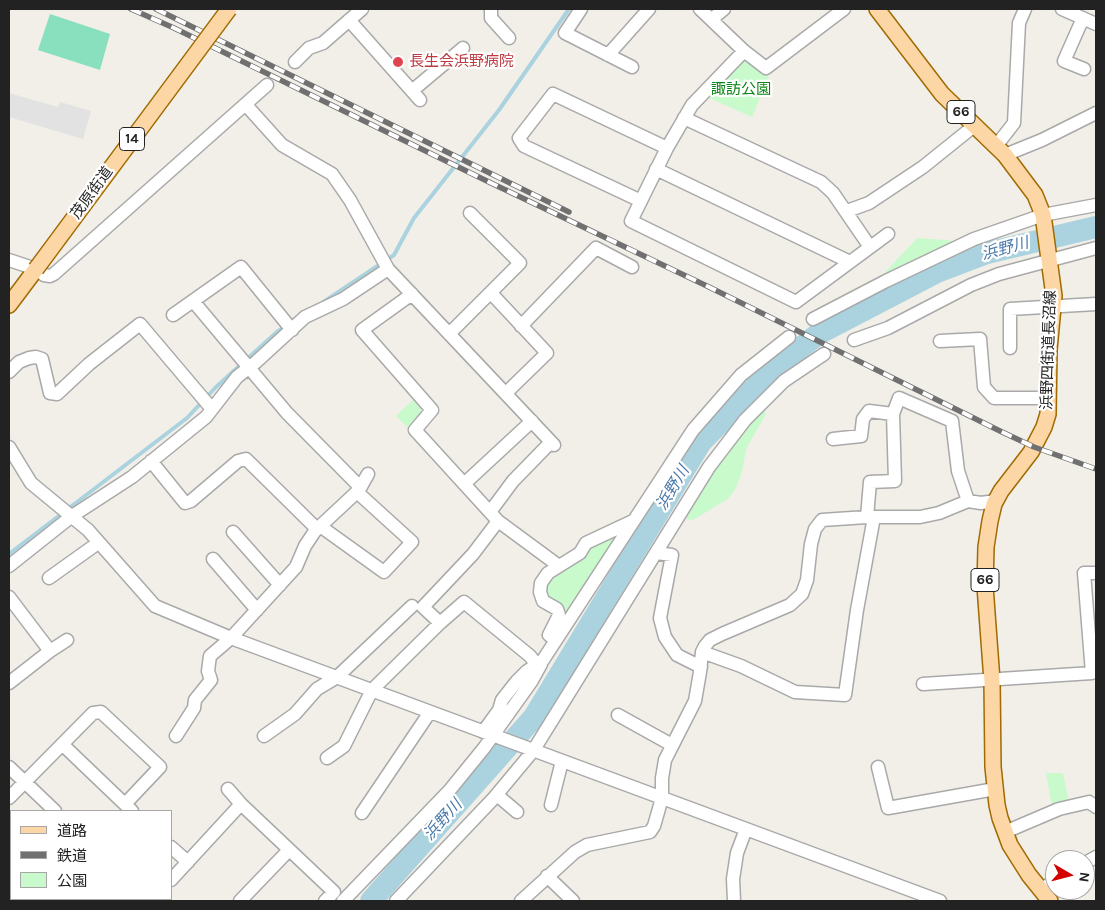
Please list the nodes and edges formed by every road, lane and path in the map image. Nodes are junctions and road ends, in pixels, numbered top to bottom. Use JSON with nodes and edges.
{"nodes":[{"id":1,"x":229,"y":9,"type":"edge"},
{"id":2,"x":362,"y":9,"type":"edge"},
{"id":3,"x":491,"y":9,"type":"edge"},
{"id":4,"x":580,"y":9,"type":"edge"},
{"id":5,"x":650,"y":9,"type":"edge"},
{"id":6,"x":700,"y":9,"type":"edge"},
{"id":7,"x":724,"y":9,"type":"edge"},
{"id":8,"x":844,"y":9,"type":"edge"},
{"id":9,"x":877,"y":9,"type":"edge"},
{"id":10,"x":1025,"y":9,"type":"edge"},
{"id":11,"x":1062,"y":9,"type":"edge"},
{"id":12,"x":1083,"y":18,"type":"junction"},
{"id":13,"x":712,"y":19,"type":"junction"},
{"id":14,"x":349,"y":20,"type":"junction"},
{"id":15,"x":1096,"y":24,"type":"edge"},
{"id":16,"x":508,"y":38,"type":"dead end"},
{"id":17,"x":463,"y":48,"type":"dead end"},
{"id":18,"x":744,"y":51,"type":"junction"},
{"id":19,"x":608,"y":55,"type":"junction"},
{"id":20,"x":295,"y":62,"type":"dead end"},
{"id":21,"x":632,"y":67,"type":"dead end"},
{"id":22,"x":1084,"y":69,"type":"dead end"},
{"id":23,"x":267,"y":85,"type":"dead end"},
{"id":24,"x":246,"y":105,"type":"junction"},
{"id":25,"x":1096,"y":113,"type":"edge"},
{"id":26,"x":684,"y":118,"type":"junction"},
{"id":27,"x":974,"y":126,"type":"junction"},
{"id":28,"x":667,"y":148,"type":"junction"},
{"id":29,"x":1001,"y":150,"type":"junction"},
{"id":30,"x":656,"y":169,"type":"junction"},
{"id":31,"x":641,"y":201,"type":"junction"},
{"id":32,"x":1096,"y":205,"type":"edge"},
{"id":33,"x":847,"y":211,"type":"junction"},
{"id":34,"x":470,"y":213,"type":"dead end"},
{"id":35,"x":1043,"y":215,"type":"junction"},
{"id":36,"x":888,"y":234,"type":"dead end"},
{"id":37,"x":870,"y":247,"type":"junction"},
{"id":38,"x":1096,"y":248,"type":"edge"},
{"id":39,"x":9,"y":260,"type":"edge"},
{"id":40,"x":1049,"y":260,"type":"junction"},
{"id":41,"x":850,"y":262,"type":"junction"},
{"id":42,"x":632,"y":267,"type":"dead end"},
{"id":43,"x":36,"y":269,"type":"junction"},
{"id":44,"x":388,"y":269,"type":"junction"},
{"id":45,"x":491,"y":293,"type":"junction"},
{"id":46,"x":412,"y":294,"type":"junction"},
{"id":47,"x":193,"y":301,"type":"junction"},
{"id":48,"x":1096,"y":304,"type":"edge"},
{"id":49,"x":9,"y":305,"type":"edge"},
{"id":50,"x":1053,"y":306,"type":"junction"},
{"id":51,"x":173,"y":315,"type":"dead end"},
{"id":52,"x":813,"y":319,"type":"dead end"},
{"id":53,"x":521,"y":326,"type":"junction"},
{"id":54,"x":292,"y":330,"type":"junction"},
{"id":55,"x":449,"y":334,"type":"junction"},
{"id":56,"x":789,"y":337,"type":"dead end"},
{"id":57,"x":854,"y":340,"type":"dead end"},
{"id":58,"x":940,"y":341,"type":"dead end"},
{"id":59,"x":1010,"y":348,"type":"dead end"},
{"id":60,"x":824,"y":354,"type":"dead end"},
{"id":61,"x":250,"y":367,"type":"junction"},
{"id":62,"x":9,"y":372,"type":"edge"},
{"id":63,"x":506,"y":393,"type":"junction"},
{"id":64,"x":1049,"y":398,"type":"junction"},
{"id":65,"x":212,"y":410,"type":"junction"},
{"id":66,"x":893,"y":414,"type":"junction"},
{"id":67,"x":532,"y":421,"type":"junction"},
{"id":68,"x":833,"y":439,"type":"dead end"},
{"id":69,"x":9,"y":447,"type":"edge"},
{"id":70,"x":152,"y":461,"type":"junction"},
{"id":71,"x":368,"y":474,"type":"dead end"},
{"id":72,"x":464,"y":484,"type":"junction"},
{"id":73,"x":358,"y":490,"type":"junction"},
{"id":74,"x":968,"y":501,"type":"junction"},
{"id":75,"x":996,"y":501,"type":"junction"},
{"id":76,"x":72,"y":516,"type":"junction"},
{"id":77,"x":494,"y":516,"type":"junction"},
{"id":78,"x":870,"y":517,"type":"junction"},
{"id":79,"x":633,"y":521,"type":"junction"},
{"id":80,"x":319,"y":528,"type":"junction"},
{"id":81,"x":232,"y":532,"type":"dead end"},
{"id":82,"x":98,"y":543,"type":"junction"},
{"id":83,"x":656,"y":553,"type":"junction"},
{"id":84,"x":213,"y":559,"type":"dead end"},
{"id":85,"x":9,"y":566,"type":"edge"},
{"id":86,"x":559,"y":566,"type":"junction"},
{"id":87,"x":1096,"y":573,"type":"edge"},
{"id":88,"x":50,"y":578,"type":"dead end"},
{"id":89,"x":280,"y":584,"type":"junction"},
{"id":90,"x":9,"y":598,"type":"edge"},
{"id":91,"x":412,"y":606,"type":"dead end"},
{"id":92,"x":257,"y":610,"type":"junction"},
{"id":93,"x":440,"y":623,"type":"junction"},
{"id":94,"x":1092,"y":636,"type":"edge"},
{"id":95,"x":231,"y":638,"type":"junction"},
{"id":96,"x":67,"y":640,"type":"dead end"},
{"id":97,"x":555,"y":640,"type":"junction"},
{"id":98,"x":50,"y":650,"type":"junction"},
{"id":99,"x":702,"y":652,"type":"junction"},
{"id":100,"x":540,"y":662,"type":"junction"},
{"id":101,"x":701,"y":667,"type":"junction"},
{"id":102,"x":337,"y":677,"type":"junction"},
{"id":103,"x":992,"y":681,"type":"junction"},
{"id":104,"x":9,"y":684,"type":"edge"},
{"id":105,"x":923,"y":684,"type":"dead end"},
{"id":106,"x":372,"y":690,"type":"junction"},
{"id":107,"x":430,"y":712,"type":"junction"},
{"id":108,"x":618,"y":715,"type":"dead end"},
{"id":109,"x":488,"y":734,"type":"junction"},
{"id":110,"x":176,"y":736,"type":"dead end"},
{"id":111,"x":264,"y":736,"type":"dead end"},
{"id":112,"x":63,"y":744,"type":"junction"},
{"id":113,"x":672,"y":745,"type":"junction"},
{"id":114,"x":533,"y":751,"type":"junction"},
{"id":115,"x":326,"y":758,"type":"dead end"},
{"id":116,"x":562,"y":761,"type":"junction"},
{"id":117,"x":9,"y":767,"type":"edge"},
{"id":118,"x":878,"y":767,"type":"dead end"},
{"id":119,"x":24,"y":782,"type":"junction"},
{"id":120,"x":995,"y":788,"type":"junction"},
{"id":121,"x":228,"y":789,"type":"dead end"},
{"id":122,"x":497,"y":795,"type":"junction"},
{"id":123,"x":9,"y":798,"type":"edge"},
{"id":124,"x":662,"y":798,"type":"junction"},
{"id":125,"x":241,"y":804,"type":"junction"},
{"id":126,"x":551,"y":805,"type":"dead end"},
{"id":127,"x":1096,"y":807,"type":"edge"},
{"id":128,"x":129,"y":808,"type":"edge"},
{"id":129,"x":54,"y":810,"type":"edge"},
{"id":130,"x":517,"y":812,"type":"dead end"},
{"id":131,"x":362,"y":813,"type":"dead end"},
{"id":132,"x":746,"y":829,"type":"junction"},
{"id":133,"x":1005,"y":832,"type":"junction"},
{"id":134,"x":172,"y":848,"type":"edge"},
{"id":135,"x":289,"y":850,"type":"junction"},
{"id":136,"x":188,"y":862,"type":"junction"},
{"id":137,"x":547,"y":876,"type":"junction"},
{"id":138,"x":172,"y":879,"type":"edge"},
{"id":139,"x":1045,"y":887,"type":"edge"},
{"id":140,"x":1040,"y":890,"type":"junction"},
{"id":141,"x":240,"y":901,"type":"edge"},
{"id":142,"x":326,"y":901,"type":"edge"},
{"id":143,"x":343,"y":901,"type":"edge"},
{"id":144,"x":396,"y":901,"type":"edge"},
{"id":145,"x":521,"y":901,"type":"edge"},
{"id":146,"x":572,"y":901,"type":"edge"},
{"id":147,"x":734,"y":901,"type":"edge"},
{"id":148,"x":940,"y":901,"type":"edge"},
{"id":149,"x":1050,"y":901,"type":"edge"}],
"edges":[{"from":1,"to":43,"type":"main road","name":"茂原街道","number":"14","bridge":true},
{"from":2,"to":14,"type":"street"},
{"from":3,"to":16,"type":"street"},
{"from":4,"to":19,"type":"street"},
{"from":5,"to":19,"type":"street"},
{"from":6,"to":13,"type":"street"},
{"from":7,"to":13,"type":"street"},
{"from":8,"to":18,"type":"street"},
{"from":9,"to":27,"type":"main road","name":"浜野四街道長沼線","number":"66"},
{"from":10,"to":29,"type":"street"},
{"from":11,"to":12,"type":"street"},
{"from":12,"to":15,"type":"street"},
{"from":12,"to":22,"type":"street"},
{"from":13,"to":18,"type":"street"},
{"from":14,"to":17,"type":"street"},
{"from":14,"to":20,"type":"street"},
{"from":18,"to":26,"type":"street"},
{"from":19,"to":21,"type":"street"},
{"from":23,"to":24,"type":"street"},
{"from":24,"to":43,"type":"street"},
{"from":24,"to":44,"type":"street"},
{"from":25,"to":29,"type":"street"},
{"from":26,"to":28,"type":"street"},
{"from":26,"to":33,"type":"street"},
{"from":27,"to":29,"type":"main road","name":"浜野四街道長沼線","number":"66"},
{"from":27,"to":33,"type":"street"},
{"from":28,"to":30,"type":"street"},
{"from":28,"to":31,"type":"street"},
{"from":29,"to":35,"type":"main road","name":"浜野四街道長沼線","number":"66"},
{"from":30,"to":31,"type":"street"},
{"from":30,"to":41,"type":"street"},
{"from":31,"to":41,"type":"street"},
{"from":32,"to":35,"type":"street"},
{"from":33,"to":37,"type":"street"},
{"from":34,"to":45,"type":"street"},
{"from":35,"to":40,"type":"main road","name":"浜野四街道長沼線","number":"66"},
{"from":35,"to":52,"type":"street"},
{"from":36,"to":37,"type":"street"},
{"from":37,"to":41,"type":"street"},
{"from":38,"to":40,"type":"street"},
{"from":39,"to":43,"type":"street"},
{"from":40,"to":50,"type":"main road","name":"浜野四街道長沼線","number":"66"},
{"from":40,"to":57,"type":"street"},
{"from":42,"to":53,"type":"street"},
{"from":43,"to":49,"type":"main road","name":"茂原街道","number":"14"},
{"from":44,"to":46,"type":"street"},
{"from":44,"to":54,"type":"street"},
{"from":45,"to":53,"type":"street"},
{"from":45,"to":55,"type":"street"},
{"from":46,"to":55,"type":"street"},
{"from":46,"to":72,"type":"street"},
{"from":47,"to":51,"type":"street"},
{"from":47,"to":54,"type":"street"},
{"from":47,"to":61,"type":"street"},
{"from":48,"to":50,"type":"street"},
{"from":50,"to":59,"type":"street"},
{"from":50,"to":64,"type":"main road","name":"浜野四街道長沼線","number":"66"},
{"from":53,"to":63,"type":"street"},
{"from":54,"to":61,"type":"street"},
{"from":55,"to":63,"type":"street"},
{"from":56,"to":79,"type":"street"},
{"from":58,"to":64,"type":"street"},
{"from":60,"to":83,"type":"street"},
{"from":61,"to":65,"type":"street"},
{"from":61,"to":73,"type":"street"},
{"from":62,"to":65,"type":"street"},
{"from":63,"to":67,"type":"street"},
{"from":64,"to":75,"type":"main road","name":"浜野四街道長沼線","number":"66"},
{"from":65,"to":70,"type":"street"},
{"from":66,"to":68,"type":"street"},
{"from":66,"to":74,"type":"street"},
{"from":66,"to":78,"type":"street"},
{"from":67,"to":72,"type":"street"},
{"from":67,"to":77,"type":"street"},
{"from":69,"to":76,"type":"street"},
{"from":70,"to":76,"type":"street"},
{"from":70,"to":80,"type":"street"},
{"from":71,"to":73,"type":"street"},
{"from":72,"to":77,"type":"street"},
{"from":73,"to":80,"type":"street"},
{"from":73,"to":80,"type":"street"},
{"from":74,"to":75,"type":"street"},
{"from":74,"to":78,"type":"street"},
{"from":75,"to":103,"type":"main road","name":"浜野四街道長沼線","number":"66"},
{"from":76,"to":82,"type":"street"},
{"from":76,"to":85,"type":"street"},
{"from":77,"to":86,"type":"street"},
{"from":77,"to":93,"type":"street"},
{"from":78,"to":99,"type":"street"},
{"from":78,"to":99,"type":"street"},
{"from":79,"to":86,"type":"street"},
{"from":79,"to":97,"type":"street"},
{"from":80,"to":89,"type":"street"},
{"from":81,"to":89,"type":"street"},
{"from":82,"to":88,"type":"street"},
{"from":82,"to":95,"type":"street"},
{"from":83,"to":101,"type":"street"},
{"from":83,"to":114,"type":"street"},
{"from":84,"to":92,"type":"street"},
{"from":86,"to":97,"type":"street"},
{"from":87,"to":94,"type":"street"},
{"from":89,"to":92,"type":"street"},
{"from":90,"to":98,"type":"street"},
{"from":91,"to":102,"type":"street"},
{"from":92,"to":95,"type":"street"},
{"from":93,"to":100,"type":"street"},
{"from":93,"to":106,"type":"street"},
{"from":94,"to":103,"type":"street"},
{"from":95,"to":102,"type":"street"},
{"from":95,"to":110,"type":"street"},
{"from":96,"to":98,"type":"street"},
{"from":97,"to":100,"type":"street"},
{"from":98,"to":104,"type":"street"},
{"from":99,"to":101,"type":"street"},
{"from":100,"to":109,"type":"street"},
{"from":101,"to":113,"type":"street"},
{"from":102,"to":106,"type":"street"},
{"from":102,"to":111,"type":"street"},
{"from":103,"to":105,"type":"street"},
{"from":103,"to":120,"type":"main road","name":"浜野四街道長沼線","number":"66"},
{"from":106,"to":107,"type":"street"},
{"from":106,"to":115,"type":"street"},
{"from":107,"to":109,"type":"street"},
{"from":107,"to":131,"type":"street"},
{"from":108,"to":113,"type":"street"},
{"from":109,"to":114,"type":"street"},
{"from":109,"to":143,"type":"street"},
{"from":112,"to":119,"type":"street"},
{"from":112,"to":128,"type":"street"},
{"from":112,"to":128,"type":"street"},
{"from":113,"to":124,"type":"street"},
{"from":114,"to":116,"type":"street"},
{"from":114,"to":122,"type":"street"},
{"from":116,"to":124,"type":"street"},
{"from":116,"to":126,"type":"street"},
{"from":117,"to":119,"type":"street"},
{"from":118,"to":120,"type":"street"},
{"from":119,"to":123,"type":"street"},
{"from":119,"to":129,"type":"street"},
{"from":120,"to":133,"type":"main road","name":"浜野四街道長沼線","number":"66"},
{"from":121,"to":125,"type":"street"},
{"from":122,"to":130,"type":"street"},
{"from":122,"to":144,"type":"street"},
{"from":124,"to":132,"type":"street"},
{"from":124,"to":137,"type":"street"},
{"from":125,"to":135,"type":"street"},
{"from":125,"to":136,"type":"street"},
{"from":127,"to":133,"type":"street"},
{"from":132,"to":147,"type":"street"},
{"from":132,"to":148,"type":"street"},
{"from":133,"to":140,"type":"main road","name":"浜野四街道長沼線","number":"66"},
{"from":134,"to":136,"type":"street"},
{"from":135,"to":141,"type":"street"},
{"from":135,"to":142,"type":"street"},
{"from":136,"to":138,"type":"street"},
{"from":137,"to":145,"type":"street"},
{"from":137,"to":146,"type":"street"},
{"from":139,"to":140,"type":"street"},
{"from":140,"to":149,"type":"main road","name":"浜野四街道長沼線","number":"66"}]}
